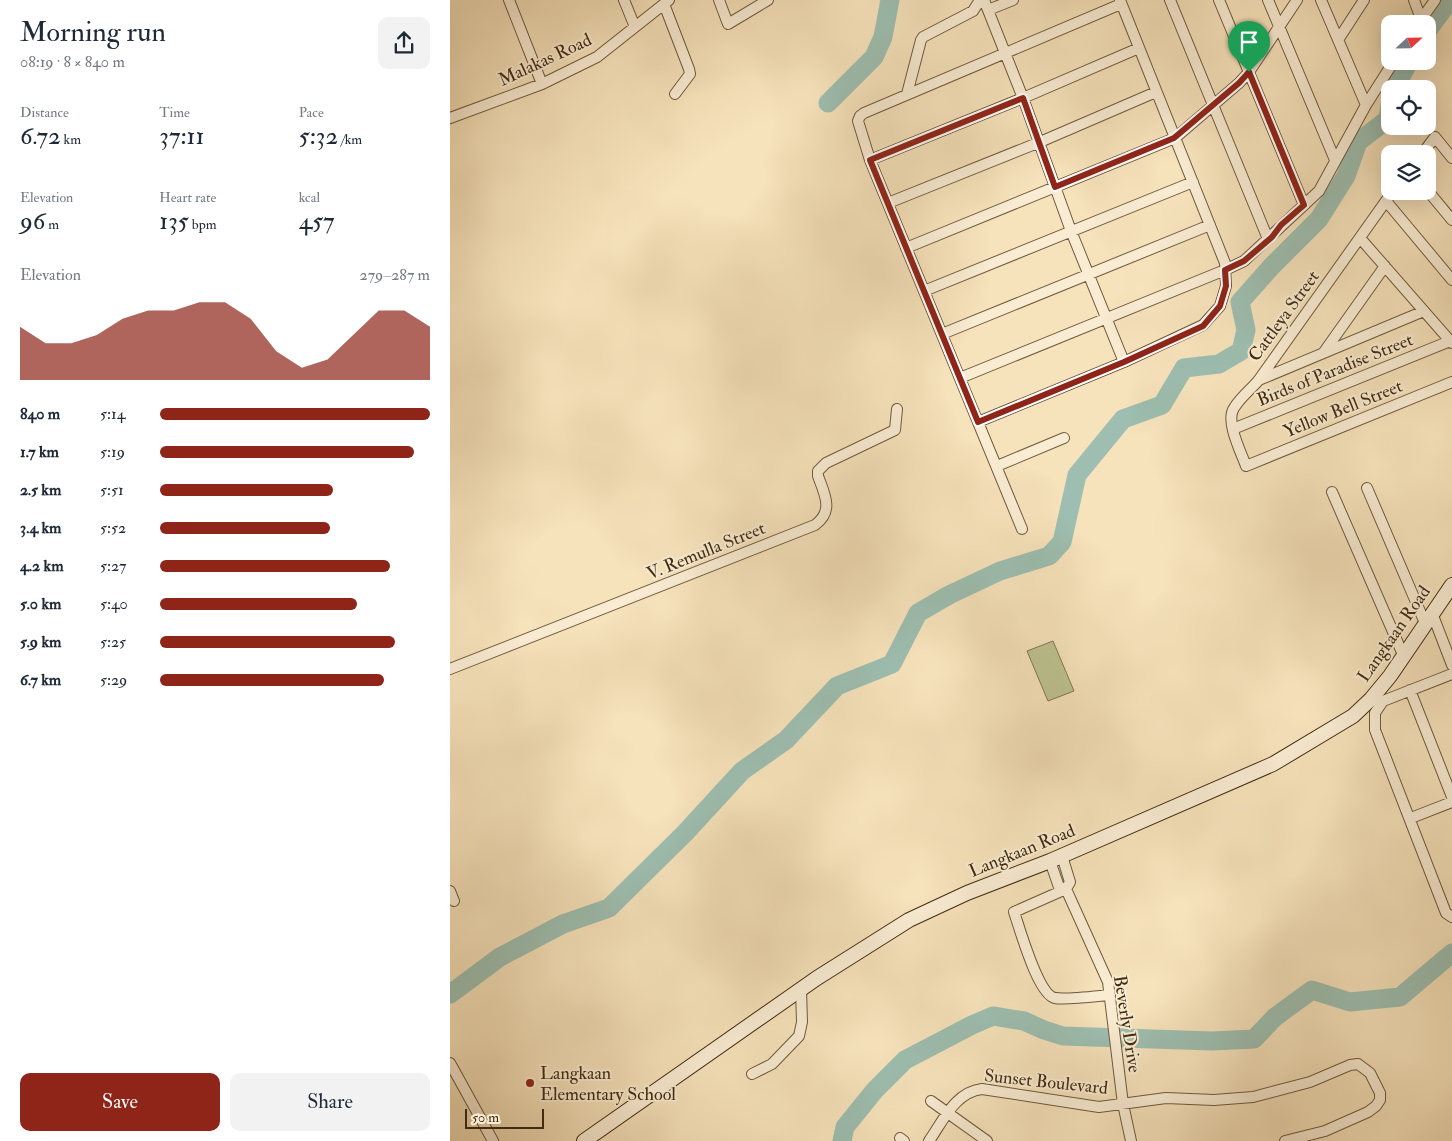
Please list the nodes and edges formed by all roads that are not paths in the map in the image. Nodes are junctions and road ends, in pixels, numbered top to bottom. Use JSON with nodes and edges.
{"nodes":[{"id":1,"x":509,"y":0,"type":"edge"},
{"id":2,"x":624,"y":0,"type":"edge"},
{"id":3,"x":719,"y":0,"type":"edge"},
{"id":4,"x":768,"y":0,"type":"edge"},
{"id":5,"x":980,"y":0,"type":"edge"},
{"id":6,"x":984,"y":0,"type":"edge"},
{"id":7,"x":1013,"y":0,"type":"edge"},
{"id":8,"x":1170,"y":0,"type":"edge"},
{"id":9,"x":1219,"y":0,"type":"edge"},
{"id":10,"x":1268,"y":0,"type":"edge"},
{"id":11,"x":1297,"y":0,"type":"edge"},
{"id":12,"x":1321,"y":0,"type":"edge"},
{"id":13,"x":1364,"y":0,"type":"edge"},
{"id":14,"x":1414,"y":0,"type":"edge"},
{"id":15,"x":1435,"y":0,"type":"edge"},
{"id":16,"x":666,"y":2,"type":"edge"},
{"id":17,"x":1120,"y":2,"type":"edge"},
{"id":18,"x":988,"y":10,"type":"junction"},
{"id":19,"x":1417,"y":15,"type":"edge"},
{"id":20,"x":1424,"y":15,"type":"edge"},
{"id":21,"x":1279,"y":26,"type":"junction"},
{"id":22,"x":635,"y":27,"type":"junction"},
{"id":23,"x":1338,"y":40,"type":"junction"},
{"id":24,"x":1139,"y":48,"type":"junction"},
{"id":25,"x":1006,"y":52,"type":"junction"},
{"id":26,"x":1388,"y":70,"type":"edge"},
{"id":27,"x":1249,"y":72,"type":"junction"},
{"id":28,"x":542,"y":84,"type":"junction"},
{"id":29,"x":1156,"y":92,"type":"junction"},
{"id":30,"x":674,"y":94,"type":"dead end"},
{"id":31,"x":907,"y":94,"type":"junction"},
{"id":32,"x":1023,"y":98,"type":"junction"},
{"id":33,"x":1212,"y":106,"type":"junction"},
{"id":34,"x":1366,"y":106,"type":"junction"},
{"id":35,"x":450,"y":118,"type":"edge"},
{"id":36,"x":1174,"y":138,"type":"junction"},
{"id":37,"x":1040,"y":142,"type":"junction"},
{"id":38,"x":1429,"y":145,"type":"edge"},
{"id":39,"x":1452,"y":158,"type":"edge"},
{"id":40,"x":870,"y":160,"type":"junction"},
{"id":41,"x":1336,"y":160,"type":"junction"},
{"id":42,"x":1192,"y":182,"type":"junction"},
{"id":43,"x":1055,"y":187,"type":"junction"},
{"id":44,"x":1435,"y":200,"type":"edge"},
{"id":45,"x":1386,"y":201,"type":"joint"},
{"id":46,"x":888,"y":203,"type":"junction"},
{"id":47,"x":1304,"y":205,"type":"junction"},
{"id":48,"x":1452,"y":220,"type":"edge"},
{"id":49,"x":1210,"y":225,"type":"junction"},
{"id":50,"x":1071,"y":232,"type":"junction"},
{"id":51,"x":1360,"y":238,"type":"junction"},
{"id":52,"x":1268,"y":239,"type":"junction"},
{"id":53,"x":906,"y":248,"type":"junction"},
{"id":54,"x":1385,"y":266,"type":"junction"},
{"id":55,"x":1225,"y":270,"type":"junction"},
{"id":56,"x":1089,"y":275,"type":"junction"},
{"id":57,"x":1452,"y":280,"type":"edge"},
{"id":58,"x":924,"y":291,"type":"junction"},
{"id":59,"x":1424,"y":311,"type":"junction"},
{"id":60,"x":1106,"y":318,"type":"junction"},
{"id":61,"x":942,"y":334,"type":"junction"},
{"id":62,"x":1451,"y":342,"type":"edge"},
{"id":63,"x":1324,"y":353,"type":"junction"},
{"id":64,"x":1124,"y":362,"type":"junction"},
{"id":65,"x":960,"y":378,"type":"junction"},
{"id":66,"x":1258,"y":381,"type":"junction"},
{"id":67,"x":1452,"y":382,"type":"edge"},
{"id":68,"x":897,"y":409,"type":"dead end"},
{"id":69,"x":978,"y":422,"type":"junction"},
{"id":70,"x":1233,"y":430,"type":"junction"},
{"id":71,"x":1064,"y":438,"type":"dead end"},
{"id":72,"x":997,"y":466,"type":"junction"},
{"id":73,"x":1246,"y":466,"type":"joint"},
{"id":74,"x":1367,"y":488,"type":"dead end"},
{"id":75,"x":1332,"y":492,"type":"dead end"},
{"id":76,"x":1022,"y":529,"type":"dead end"},
{"id":77,"x":1452,"y":585,"type":"edge"},
{"id":78,"x":1428,"y":618,"type":"junction"},
{"id":79,"x":1404,"y":657,"type":"junction"},
{"id":80,"x":1452,"y":665,"type":"edge"},
{"id":81,"x":450,"y":669,"type":"edge"},
{"id":82,"x":1452,"y":674,"type":"edge"},
{"id":83,"x":1410,"y":690,"type":"junction"},
{"id":84,"x":1452,"y":797,"type":"edge"},
{"id":85,"x":1452,"y":802,"type":"edge"},
{"id":86,"x":1410,"y":818,"type":"junction"},
{"id":87,"x":1056,"y":859,"type":"junction"},
{"id":88,"x":1066,"y":889,"type":"junction"},
{"id":89,"x":1452,"y":917,"type":"edge"},
{"id":90,"x":801,"y":989,"type":"junction"},
{"id":91,"x":1110,"y":995,"type":"junction"},
{"id":92,"x":450,"y":1063,"type":"edge"},
{"id":93,"x":752,"y":1074,"type":"dead end"},
{"id":94,"x":931,"y":1101,"type":"dead end"},
{"id":95,"x":1123,"y":1104,"type":"junction"},
{"id":96,"x":948,"y":1113,"type":"junction"},
{"id":97,"x":1325,"y":1131,"type":"junction"},
{"id":98,"x":493,"y":1141,"type":"edge"},
{"id":99,"x":584,"y":1141,"type":"edge"},
{"id":100,"x":929,"y":1141,"type":"edge"},
{"id":101,"x":987,"y":1141,"type":"edge"},
{"id":102,"x":1131,"y":1141,"type":"edge"},
{"id":103,"x":1285,"y":1141,"type":"edge"},
{"id":104,"x":1329,"y":1141,"type":"edge"}],
"edges":[{"from":1,"to":28,"type":"street"},
{"from":2,"to":22,"type":"street"},
{"from":3,"to":4,"type":"street"},
{"from":5,"to":31,"type":"street"},
{"from":6,"to":18,"type":"street"},
{"from":7,"to":18,"type":"street"},
{"from":8,"to":33,"type":"street"},
{"from":9,"to":27,"type":"street"},
{"from":10,"to":21,"type":"street"},
{"from":11,"to":21,"type":"street"},
{"from":12,"to":23,"type":"street"},
{"from":13,"to":23,"type":"street"},
{"from":14,"to":19,"type":"street"},
{"from":15,"to":20,"type":"street"},
{"from":16,"to":22,"type":"street","name":"Malakas Road"},
{"from":16,"to":30,"type":"street"},
{"from":17,"to":24,"type":"street"},
{"from":17,"to":25,"type":"street"},
{"from":18,"to":25,"type":"street"},
{"from":21,"to":27,"type":"street"},
{"from":21,"to":41,"type":"street"},
{"from":22,"to":28,"type":"street","name":"Malakas Road"},
{"from":23,"to":34,"type":"street"},
{"from":24,"to":29,"type":"street"},
{"from":24,"to":32,"type":"street"},
{"from":25,"to":31,"type":"street"},
{"from":25,"to":32,"type":"street"},
{"from":26,"to":34,"type":"street"},
{"from":27,"to":33,"type":"street"},
{"from":27,"to":47,"type":"street"},
{"from":28,"to":35,"type":"street","name":"Malakas Road"},
{"from":29,"to":36,"type":"street"},
{"from":29,"to":37,"type":"street"},
{"from":31,"to":40,"type":"street"},
{"from":32,"to":37,"type":"street"},
{"from":32,"to":40,"type":"street"},
{"from":33,"to":36,"type":"street"},
{"from":33,"to":52,"type":"street"},
{"from":34,"to":41,"type":"street"},
{"from":36,"to":42,"type":"street"},
{"from":36,"to":43,"type":"street"},
{"from":37,"to":43,"type":"street"},
{"from":37,"to":46,"type":"street"},
{"from":38,"to":39,"type":"street"},
{"from":40,"to":46,"type":"street"},
{"from":41,"to":47,"type":"street"},
{"from":42,"to":49,"type":"street"},
{"from":42,"to":50,"type":"street"},
{"from":43,"to":50,"type":"street"},
{"from":43,"to":53,"type":"street"},
{"from":44,"to":48,"type":"street"},
{"from":45,"to":51,"type":"street","name":"Cattleya Street"},
{"from":45,"to":57,"type":"street"},
{"from":46,"to":53,"type":"street"},
{"from":47,"to":52,"type":"street"},
{"from":49,"to":55,"type":"street"},
{"from":49,"to":56,"type":"street"},
{"from":50,"to":56,"type":"street"},
{"from":50,"to":58,"type":"street"},
{"from":51,"to":54,"type":"street"},
{"from":51,"to":66,"type":"street","name":"Cattleya Street"},
{"from":52,"to":55,"type":"street"},
{"from":53,"to":58,"type":"street"},
{"from":54,"to":59,"type":"street"},
{"from":54,"to":63,"type":"street"},
{"from":55,"to":60,"type":"street"},
{"from":55,"to":64,"type":"street"},
{"from":56,"to":60,"type":"street"},
{"from":56,"to":61,"type":"street"},
{"from":58,"to":61,"type":"street"},
{"from":59,"to":62,"type":"street"},
{"from":59,"to":63,"type":"street"},
{"from":60,"to":64,"type":"street"},
{"from":60,"to":65,"type":"street"},
{"from":61,"to":65,"type":"street"},
{"from":62,"to":70,"type":"street","name":"Birds of Paradise Street"},
{"from":63,"to":66,"type":"street"},
{"from":64,"to":69,"type":"street"},
{"from":65,"to":69,"type":"street"},
{"from":66,"to":70,"type":"street","name":"Cattleya Street"},
{"from":67,"to":73,"type":"street","name":"Yellow Bell Street"},
{"from":68,"to":81,"type":"street","name":"V. Remulla Street"},
{"from":69,"to":72,"type":"street"},
{"from":70,"to":73,"type":"street","name":"Cattleya Street"},
{"from":71,"to":72,"type":"street"},
{"from":72,"to":76,"type":"street"},
{"from":74,"to":78,"type":"street"},
{"from":75,"to":79,"type":"street"},
{"from":77,"to":78,"type":"street","name":"Langkaan Road"},
{"from":78,"to":79,"type":"street","name":"Langkaan Road"},
{"from":78,"to":80,"type":"street"},
{"from":79,"to":87,"type":"street","name":"Langkaan Road"},
{"from":82,"to":83,"type":"street"},
{"from":83,"to":84,"type":"street"},
{"from":83,"to":86,"type":"street"},
{"from":85,"to":86,"type":"street"},
{"from":86,"to":89,"type":"street"},
{"from":87,"to":88,"type":"street","name":"Beverly Drive"},
{"from":87,"to":90,"type":"street","name":"Langkaan Road"},
{"from":88,"to":91,"type":"street","name":"Beverly Drive"},
{"from":88,"to":91,"type":"street"},
{"from":90,"to":93,"type":"street"},
{"from":90,"to":99,"type":"street","name":"Langkaan Road"},
{"from":91,"to":95,"type":"street","name":"Beverly Drive"},
{"from":92,"to":98,"type":"street"},
{"from":94,"to":96,"type":"street"},
{"from":95,"to":96,"type":"street","name":"Sunset Boulevard"},
{"from":95,"to":97,"type":"street","name":"Sunset Boulevard"},
{"from":95,"to":102,"type":"street","name":"Beverly Drive"},
{"from":96,"to":100,"type":"street","name":"Sunset Boulevard"},
{"from":96,"to":101,"type":"street"},
{"from":97,"to":103,"type":"street"},
{"from":97,"to":104,"type":"street"}]}
